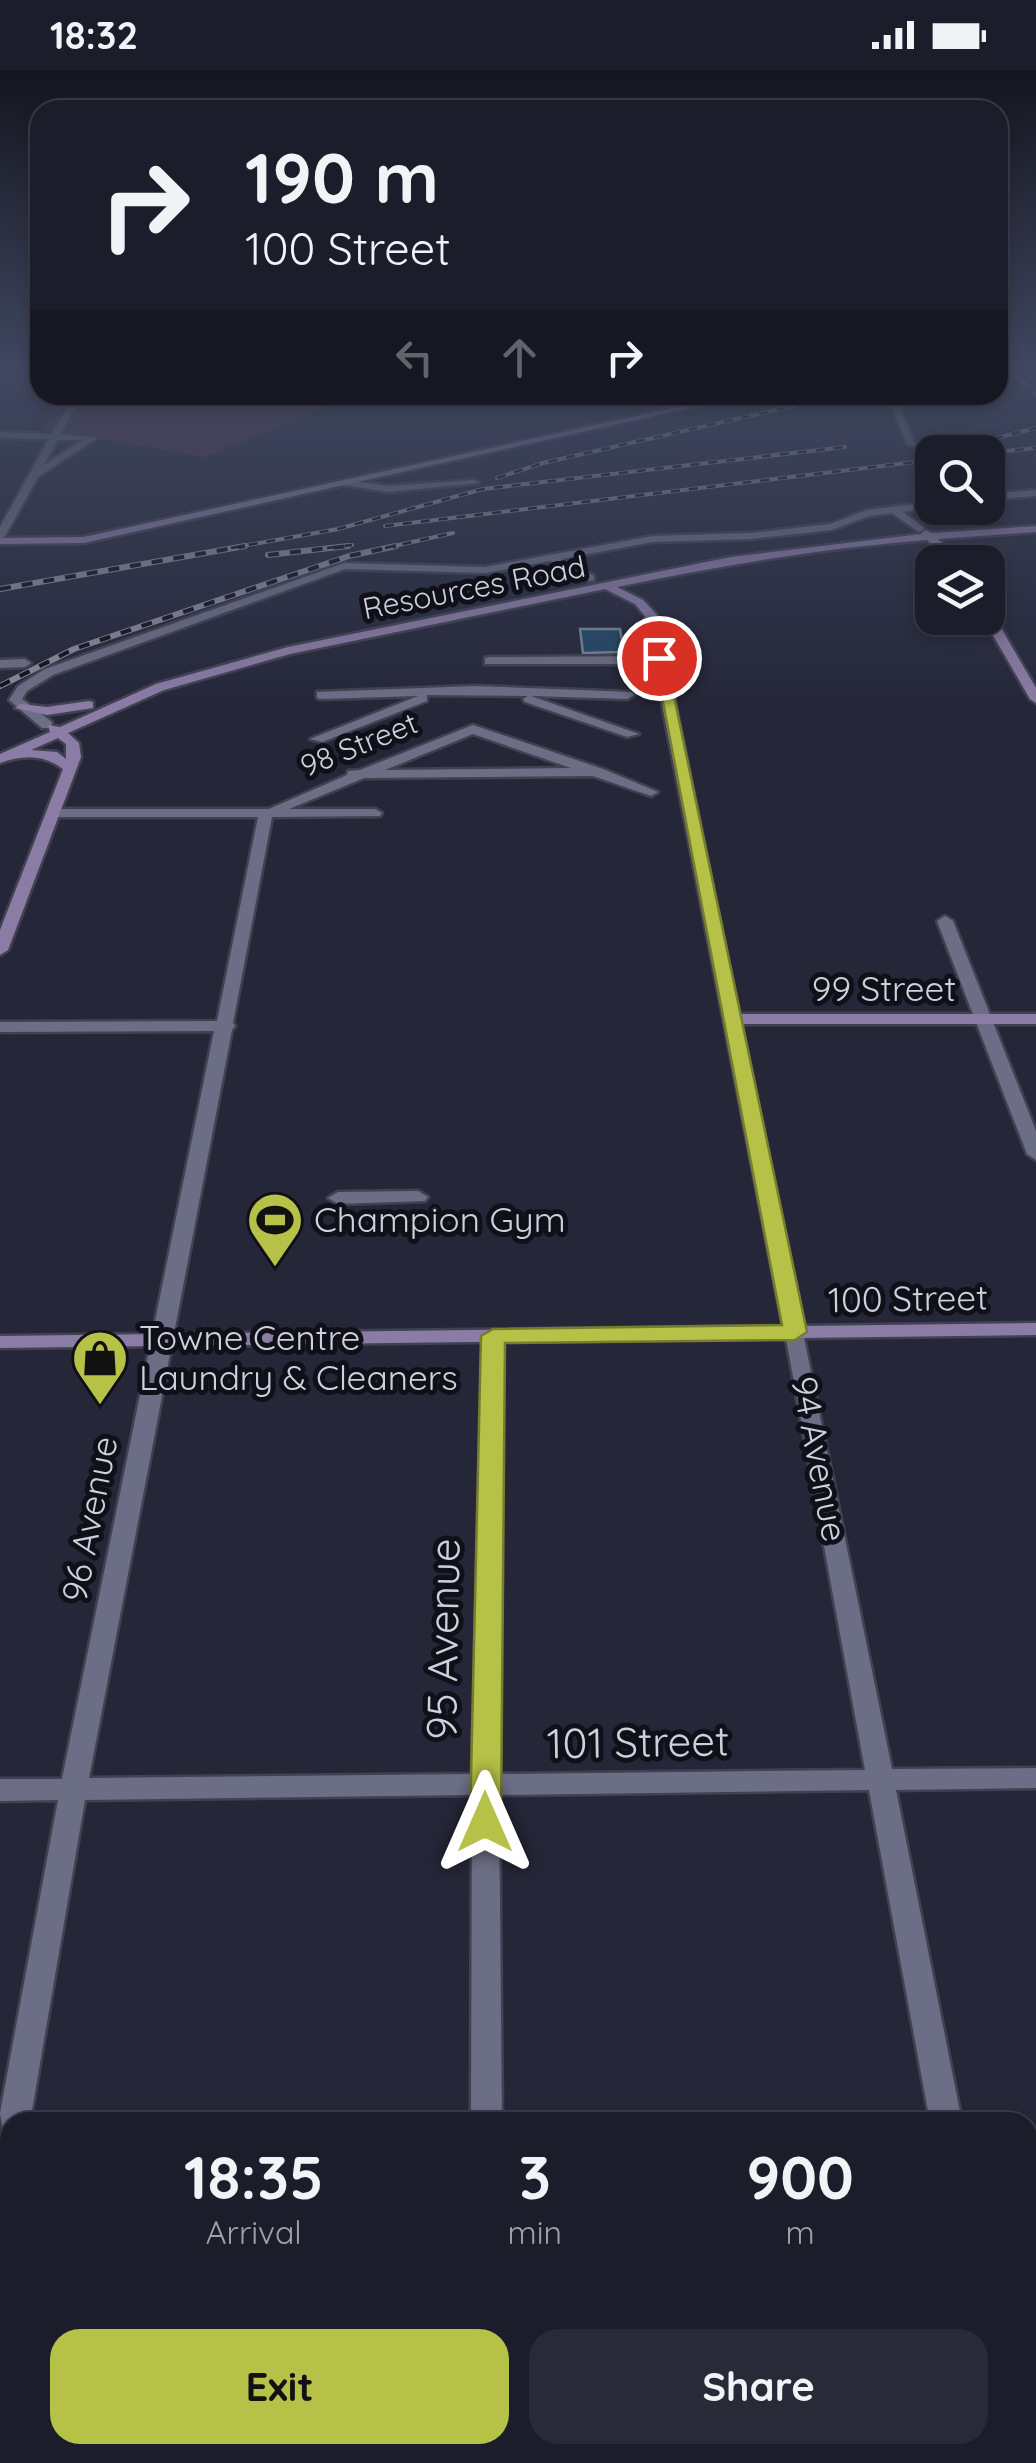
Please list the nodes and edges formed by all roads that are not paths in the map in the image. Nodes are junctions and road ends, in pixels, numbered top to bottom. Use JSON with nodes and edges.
{"nodes":[{"id":1,"x":31,"y":484,"type":"edge"},
{"id":2,"x":343,"y":484,"type":"edge"},
{"id":3,"x":353,"y":484,"type":"edge"},
{"id":4,"x":474,"y":484,"type":"dead end"},
{"id":5,"x":1036,"y":493,"type":"edge"},
{"id":6,"x":1005,"y":496,"type":"edge"},
{"id":7,"x":915,"y":507,"type":"edge"},
{"id":8,"x":894,"y":510,"type":"junction"},
{"id":9,"x":1036,"y":525,"type":"edge"},
{"id":10,"x":924,"y":532,"type":"junction"},
{"id":11,"x":0,"y":539,"type":"edge"},
{"id":12,"x":938,"y":545,"type":"edge"},
{"id":13,"x":552,"y":558,"type":"junction"},
{"id":14,"x":590,"y":578,"type":"junction"},
{"id":15,"x":608,"y":586,"type":"junction"},
{"id":16,"x":999,"y":635,"type":"edge"},
{"id":17,"x":660,"y":660,"type":"junction"},
{"id":18,"x":489,"y":661,"type":"dead end"},
{"id":19,"x":26,"y":663,"type":"dead end"},
{"id":20,"x":0,"y":664,"type":"edge"},
{"id":21,"x":474,"y":690,"type":"junction"},
{"id":22,"x":439,"y":692,"type":"junction"},
{"id":23,"x":508,"y":692,"type":"junction"},
{"id":24,"x":628,"y":694,"type":"dead end"},
{"id":25,"x":321,"y":695,"type":"dead end"},
{"id":26,"x":1036,"y":699,"type":"edge"},
{"id":27,"x":89,"y":705,"type":"junction"},
{"id":28,"x":21,"y":708,"type":"junction"},
{"id":29,"x":54,"y":728,"type":"junction"},
{"id":30,"x":473,"y":728,"type":"junction"},
{"id":31,"x":632,"y":734,"type":"dead end"},
{"id":32,"x":317,"y":739,"type":"dead end"},
{"id":33,"x":4,"y":754,"type":"edge"},
{"id":34,"x":70,"y":768,"type":"junction"},
{"id":35,"x":598,"y":772,"type":"junction"},
{"id":36,"x":352,"y":774,"type":"junction"},
{"id":37,"x":652,"y":792,"type":"dead end"},
{"id":38,"x":375,"y":813,"type":"dead end"},
{"id":39,"x":54,"y":814,"type":"junction"},
{"id":40,"x":266,"y":814,"type":"junction"},
{"id":41,"x":944,"y":921,"type":"dead end"},
{"id":42,"x":0,"y":950,"type":"edge"},
{"id":43,"x":1036,"y":1018,"type":"edge"},
{"id":44,"x":984,"y":1019,"type":"junction"},
{"id":45,"x":733,"y":1020,"type":"junction"},
{"id":46,"x":226,"y":1026,"type":"junction"},
{"id":47,"x":0,"y":1027,"type":"edge"},
{"id":48,"x":1036,"y":1154,"type":"edge"},
{"id":49,"x":418,"y":1197,"type":"dead end"},
{"id":50,"x":338,"y":1198,"type":"dead end"},
{"id":51,"x":1036,"y":1329,"type":"edge"},
{"id":52,"x":795,"y":1332,"type":"junction"},
{"id":53,"x":493,"y":1336,"type":"junction"},
{"id":54,"x":164,"y":1340,"type":"junction"},
{"id":55,"x":0,"y":1342,"type":"edge"},
{"id":56,"x":1036,"y":1778,"type":"edge"},
{"id":57,"x":879,"y":1780,"type":"junction"},
{"id":58,"x":485,"y":1784,"type":"junction"},
{"id":59,"x":74,"y":1788,"type":"junction"},
{"id":60,"x":0,"y":1790,"type":"edge"},
{"id":61,"x":16,"y":2112,"type":"edge"},
{"id":62,"x":487,"y":2112,"type":"edge"},
{"id":63,"x":944,"y":2112,"type":"edge"}],
"edges":[{"from":1,"to":11,"type":"street"},
{"from":2,"to":11,"type":"street"},
{"from":3,"to":4,"type":"street"},
{"from":5,"to":6,"type":"street"},
{"from":7,"to":8,"type":"street"},
{"from":8,"to":10,"type":"street"},
{"from":8,"to":13,"type":"street"},
{"from":9,"to":10,"type":"street","name":"Resources Road"},
{"from":10,"to":12,"type":"street"},
{"from":10,"to":14,"type":"street","name":"Resources Road"},
{"from":10,"to":15,"type":"street","name":"Resources Road"},
{"from":13,"to":14,"type":"street","name":"94 Avenue"},
{"from":13,"to":28,"type":"street"},
{"from":14,"to":15,"type":"street","name":"94 Avenue"},
{"from":14,"to":27,"type":"street","name":"Resources Road"},
{"from":15,"to":17,"type":"street","name":"94 Avenue"},
{"from":15,"to":29,"type":"street","name":"Resources Road"},
{"from":16,"to":26,"type":"street"},
{"from":17,"to":18,"type":"street"},
{"from":17,"to":45,"type":"street","name":"94 Avenue"},
{"from":19,"to":20,"type":"street"},
{"from":21,"to":22,"type":"street"},
{"from":21,"to":23,"type":"street"},
{"from":21,"to":30,"type":"street"},
{"from":22,"to":25,"type":"street"},
{"from":22,"to":32,"type":"street"},
{"from":23,"to":24,"type":"street"},
{"from":23,"to":31,"type":"street"},
{"from":27,"to":28,"type":"street"},
{"from":27,"to":29,"type":"street","name":"Resources Road"},
{"from":28,"to":29,"type":"street"},
{"from":29,"to":33,"type":"street","name":"Resources Road"},
{"from":29,"to":34,"type":"street"},
{"from":30,"to":35,"type":"street"},
{"from":30,"to":36,"type":"street","name":"98 Street"},
{"from":33,"to":34,"type":"street"},
{"from":34,"to":39,"type":"street"},
{"from":35,"to":36,"type":"street"},
{"from":35,"to":37,"type":"street"},
{"from":36,"to":40,"type":"street","name":"98 Street"},
{"from":38,"to":40,"type":"street","name":"98 Street"},
{"from":39,"to":40,"type":"street","name":"98 Street"},
{"from":39,"to":42,"type":"street"},
{"from":40,"to":46,"type":"street","name":"96 Avenue"},
{"from":41,"to":44,"type":"street"},
{"from":43,"to":44,"type":"street","name":"99 Street"},
{"from":44,"to":45,"type":"street","name":"99 Street"},
{"from":44,"to":48,"type":"street"},
{"from":45,"to":52,"type":"street","name":"94 Avenue"},
{"from":46,"to":47,"type":"street"},
{"from":46,"to":54,"type":"street","name":"96 Avenue"},
{"from":49,"to":50,"type":"street"},
{"from":51,"to":52,"type":"street","name":"100 Street"},
{"from":52,"to":53,"type":"street","name":"100 Street"},
{"from":52,"to":57,"type":"street","name":"94 Avenue"},
{"from":53,"to":54,"type":"street","name":"100 Street"},
{"from":53,"to":58,"type":"street","name":"95 Avenue"},
{"from":54,"to":55,"type":"street","name":"100 Street"},
{"from":54,"to":59,"type":"street","name":"96 Avenue"},
{"from":56,"to":57,"type":"street","name":"101 Street"},
{"from":57,"to":58,"type":"street","name":"101 Street"},
{"from":57,"to":63,"type":"street","name":"94 Avenue"},
{"from":58,"to":59,"type":"street","name":"101 Street"},
{"from":58,"to":62,"type":"street","name":"95 Avenue"},
{"from":59,"to":60,"type":"street","name":"101 Street"},
{"from":59,"to":61,"type":"street","name":"96 Avenue"}]}
